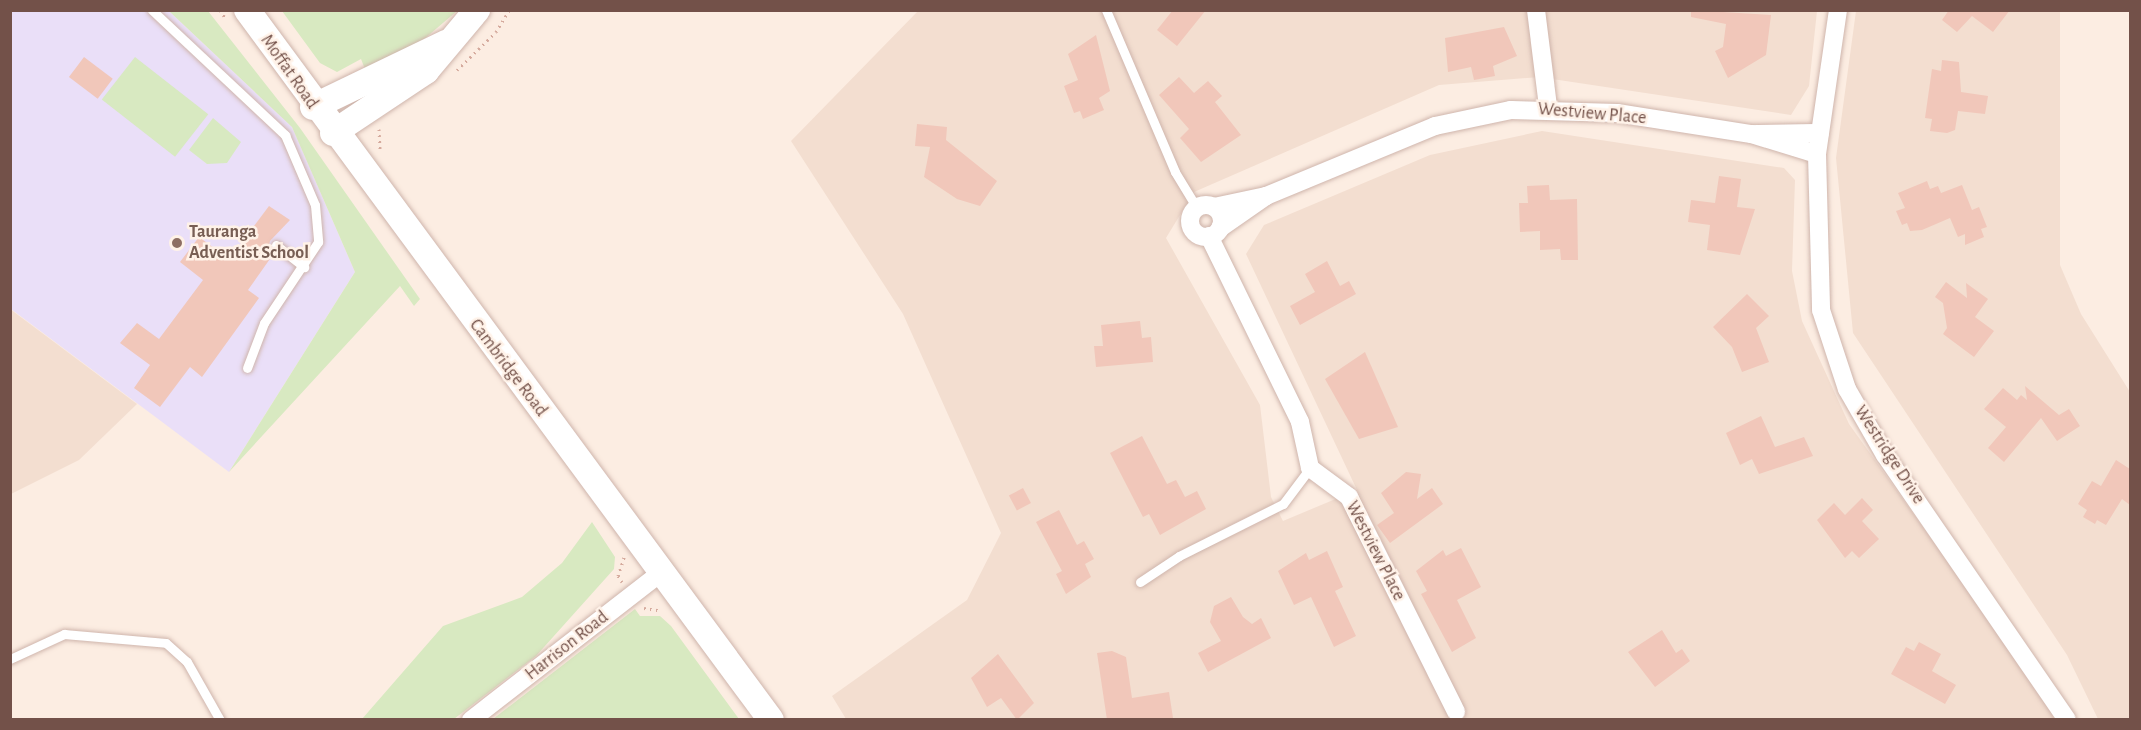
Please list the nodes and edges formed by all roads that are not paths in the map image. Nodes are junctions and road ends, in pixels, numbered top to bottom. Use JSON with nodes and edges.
{"nodes":[{"id":1,"x":152,"y":10,"type":"edge"},
{"id":2,"x":247,"y":10,"type":"edge"},
{"id":3,"x":477,"y":10,"type":"edge"},
{"id":4,"x":1106,"y":10,"type":"edge"},
{"id":5,"x":1536,"y":10,"type":"edge"},
{"id":6,"x":1838,"y":10,"type":"edge"},
{"id":7,"x":446,"y":43,"type":"junction"},
{"id":8,"x":313,"y":107,"type":"junction"},
{"id":9,"x":1548,"y":107,"type":"junction"},
{"id":10,"x":333,"y":133,"type":"junction"},
{"id":11,"x":1820,"y":133,"type":"junction"},
{"id":12,"x":1752,"y":134,"type":"junction"},
{"id":13,"x":1817,"y":154,"type":"junction"},
{"id":14,"x":1266,"y":196,"type":"junction"},
{"id":15,"x":1205,"y":207,"type":"junction"},
{"id":16,"x":1214,"y":232,"type":"junction"},
{"id":17,"x":276,"y":245,"type":"dead end"},
{"id":18,"x":304,"y":267,"type":"junction"},
{"id":19,"x":248,"y":368,"type":"dead end"},
{"id":20,"x":1310,"y":468,"type":"junction"},
{"id":21,"x":662,"y":572,"type":"junction"},
{"id":22,"x":1140,"y":582,"type":"dead end"},
{"id":23,"x":10,"y":659,"type":"edge"},
{"id":24,"x":1456,"y":712,"type":"dead end"},
{"id":25,"x":220,"y":720,"type":"edge"},
{"id":26,"x":471,"y":720,"type":"edge"},
{"id":27,"x":771,"y":720,"type":"edge"},
{"id":28,"x":2067,"y":720,"type":"edge"}],
"edges":[{"from":1,"to":18,"type":"lane"},
{"from":2,"to":8,"type":"main road","name":"Moffat Road"},
{"from":3,"to":7,"type":"main road"},
{"from":4,"to":15,"type":"lane"},
{"from":5,"to":9,"type":"street"},
{"from":6,"to":11,"type":"street","name":"Westridge Drive"},
{"from":7,"to":8,"type":"main road"},
{"from":7,"to":10,"type":"main road"},
{"from":8,"to":10,"type":"main road","name":"Moffat Road"},
{"from":9,"to":12,"type":"street","name":"Westview Place"},
{"from":9,"to":14,"type":"street","name":"Westview Place"},
{"from":10,"to":21,"type":"main road","name":"Cambridge Road"},
{"from":11,"to":12,"type":"street","name":"Westview Place"},
{"from":11,"to":13,"type":"street","name":"Westridge Drive"},
{"from":12,"to":13,"type":"street","name":"Westview Place"},
{"from":13,"to":28,"type":"street","name":"Westridge Drive"},
{"from":14,"to":15,"type":"street","name":"Westview Place"},
{"from":14,"to":16,"type":"street","name":"Westview Place"},
{"from":15,"to":16,"type":"street"},
{"from":15,"to":16,"type":"street"},
{"from":16,"to":20,"type":"street"},
{"from":17,"to":18,"type":"lane"},
{"from":18,"to":19,"type":"lane"},
{"from":20,"to":22,"type":"lane"},
{"from":20,"to":24,"type":"street","name":"Westview Place"},
{"from":21,"to":26,"type":"street","name":"Harrison Road"},
{"from":21,"to":27,"type":"main road","name":"Cambridge Road"},
{"from":23,"to":25,"type":"lane"}]}
